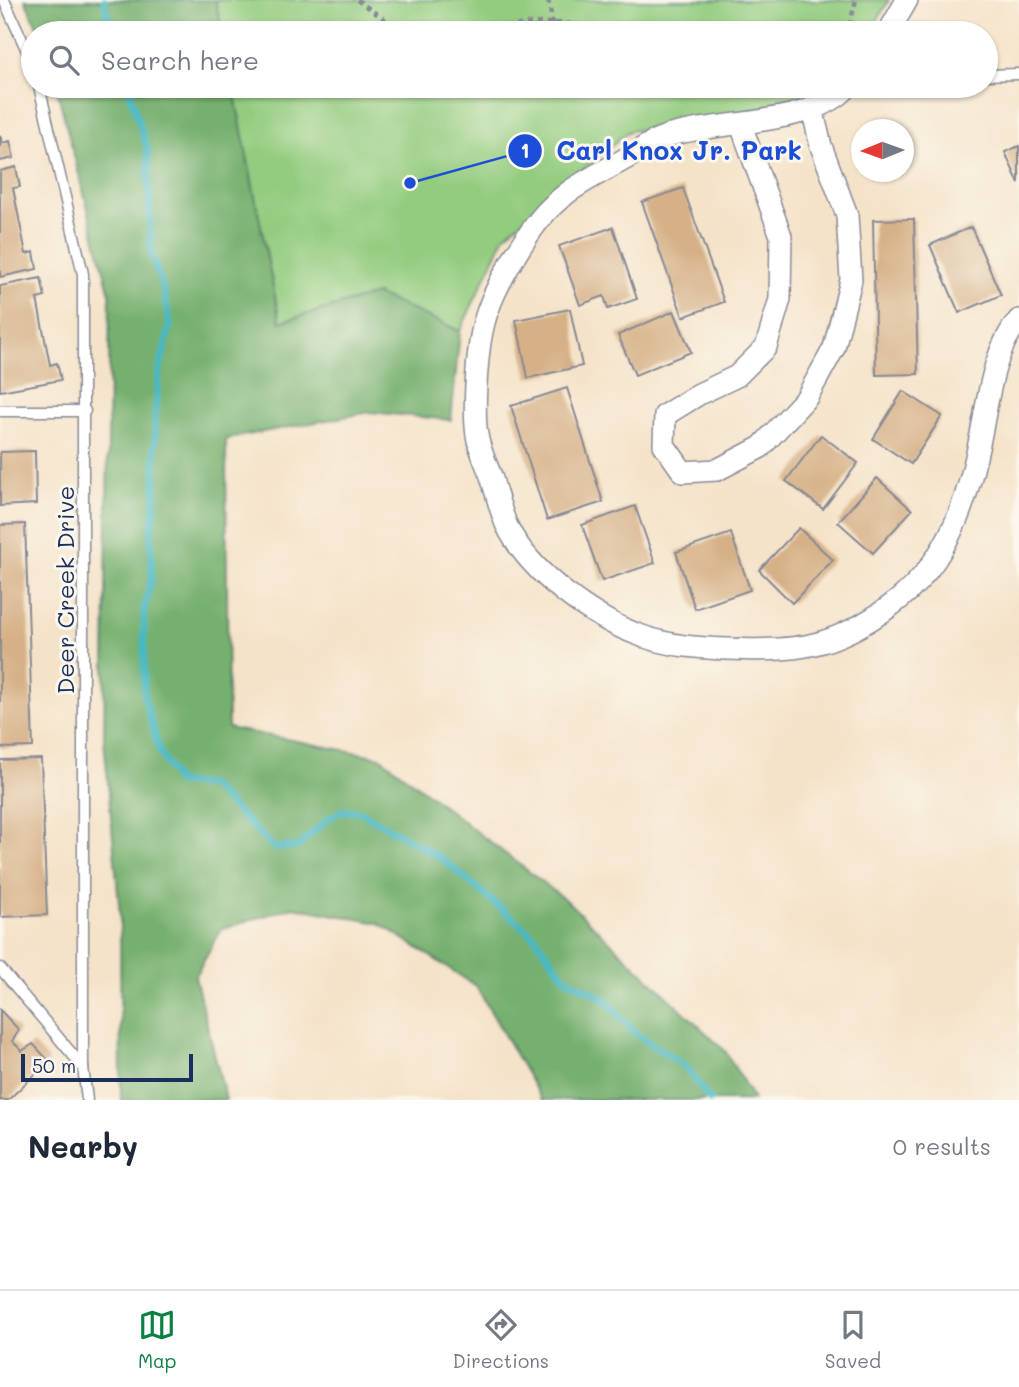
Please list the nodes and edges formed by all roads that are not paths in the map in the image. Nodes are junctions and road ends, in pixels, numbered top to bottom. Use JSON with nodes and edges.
{"nodes":[{"id":1,"x":4,"y":0,"type":"edge"},
{"id":2,"x":907,"y":0,"type":"edge"},
{"id":3,"x":895,"y":21,"type":"edge"},
{"id":4,"x":21,"y":38,"type":"edge"},
{"id":5,"x":1019,"y":74,"type":"edge"},
{"id":6,"x":998,"y":75,"type":"edge"},
{"id":7,"x":42,"y":98,"type":"edge"},
{"id":8,"x":837,"y":98,"type":"edge"},
{"id":9,"x":812,"y":108,"type":"junction"},
{"id":10,"x":741,"y":125,"type":"junction"},
{"id":11,"x":1019,"y":320,"type":"edge"},
{"id":12,"x":0,"y":411,"type":"edge"},
{"id":13,"x":85,"y":411,"type":"junction"},
{"id":14,"x":0,"y":968,"type":"edge"},
{"id":15,"x":83,"y":1067,"type":"junction"},
{"id":16,"x":87,"y":1100,"type":"edge"}],
"edges":[{"from":1,"to":4,"type":"lane"},
{"from":2,"to":3,"type":"street"},
{"from":5,"to":6,"type":"lane"},
{"from":7,"to":13,"type":"lane","name":"Deer Creek Drive"},
{"from":8,"to":9,"type":"street"},
{"from":9,"to":10,"type":"street"},
{"from":9,"to":10,"type":"street"},
{"from":10,"to":11,"type":"street"},
{"from":12,"to":13,"type":"lane"},
{"from":13,"to":15,"type":"lane","name":"Deer Creek Drive"},
{"from":14,"to":15,"type":"lane"},
{"from":15,"to":16,"type":"lane","name":"Deer Creek Drive"}]}
